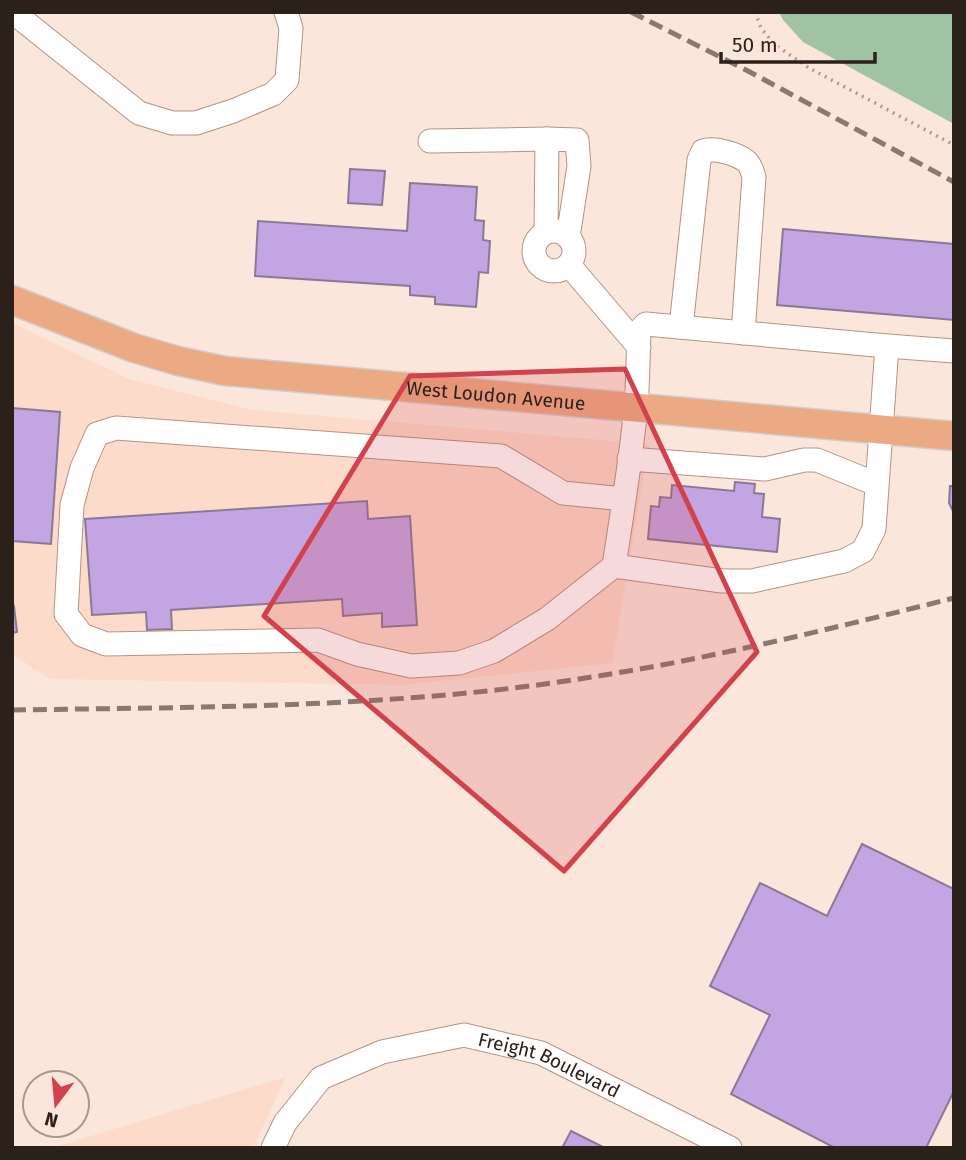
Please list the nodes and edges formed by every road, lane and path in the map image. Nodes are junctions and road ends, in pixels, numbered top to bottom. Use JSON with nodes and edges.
{"nodes":[{"id":1,"x":286,"y":12,"type":"edge"},
{"id":2,"x":755,"y":12,"type":"edge"},
{"id":3,"x":14,"y":13,"type":"edge"},
{"id":4,"x":547,"y":139,"type":"junction"},
{"id":5,"x":430,"y":141,"type":"dead end"},
{"id":6,"x":954,"y":145,"type":"edge"},
{"id":7,"x":557,"y":234,"type":"junction"},
{"id":8,"x":569,"y":265,"type":"junction"},
{"id":9,"x":12,"y":285,"type":"edge"},
{"id":10,"x":12,"y":300,"type":"edge"},
{"id":11,"x":46,"y":313,"type":"junction"},
{"id":12,"x":681,"y":327,"type":"junction"},
{"id":13,"x":743,"y":333,"type":"junction"},
{"id":14,"x":887,"y":346,"type":"junction"},
{"id":15,"x":639,"y":347,"type":"junction"},
{"id":16,"x":954,"y":351,"type":"edge"},
{"id":17,"x":636,"y":409,"type":"junction"},
{"id":18,"x":879,"y":430,"type":"junction"},
{"id":19,"x":954,"y":436,"type":"edge"},
{"id":20,"x":629,"y":458,"type":"junction"},
{"id":21,"x":876,"y":484,"type":"junction"},
{"id":22,"x":624,"y":499,"type":"junction"},
{"id":23,"x":614,"y":566,"type":"junction"},
{"id":24,"x":273,"y":1148,"type":"edge"},
{"id":25,"x":730,"y":1148,"type":"edge"}],
"edges":[{"from":1,"to":3,"type":"lane"},
{"from":2,"to":6,"type":"path"},
{"from":4,"to":5,"type":"lane"},
{"from":4,"to":7,"type":"lane"},
{"from":4,"to":7,"type":"lane"},
{"from":7,"to":8,"type":"lane"},
{"from":7,"to":8,"type":"lane"},
{"from":8,"to":15,"type":"lane"},
{"from":9,"to":11,"type":"main road","name":"West Loudon Avenue"},
{"from":10,"to":11,"type":"main road","name":"West Loudon Avenue"},
{"from":11,"to":17,"type":"main road","name":"West Loudon Avenue"},
{"from":12,"to":13,"type":"lane"},
{"from":12,"to":13,"type":"lane"},
{"from":12,"to":15,"type":"lane"},
{"from":13,"to":14,"type":"lane"},
{"from":14,"to":16,"type":"lane"},
{"from":14,"to":18,"type":"lane"},
{"from":15,"to":17,"type":"lane"},
{"from":17,"to":18,"type":"main road","name":"West Loudon Avenue"},
{"from":17,"to":20,"type":"lane"},
{"from":18,"to":19,"type":"main road","name":"West Loudon Avenue"},
{"from":18,"to":21,"type":"lane"},
{"from":20,"to":21,"type":"lane"},
{"from":20,"to":22,"type":"lane"},
{"from":21,"to":23,"type":"lane"},
{"from":22,"to":23,"type":"lane"},
{"from":22,"to":23,"type":"lane"},
{"from":24,"to":25,"type":"lane","name":"Freight Boulevard"}]}
